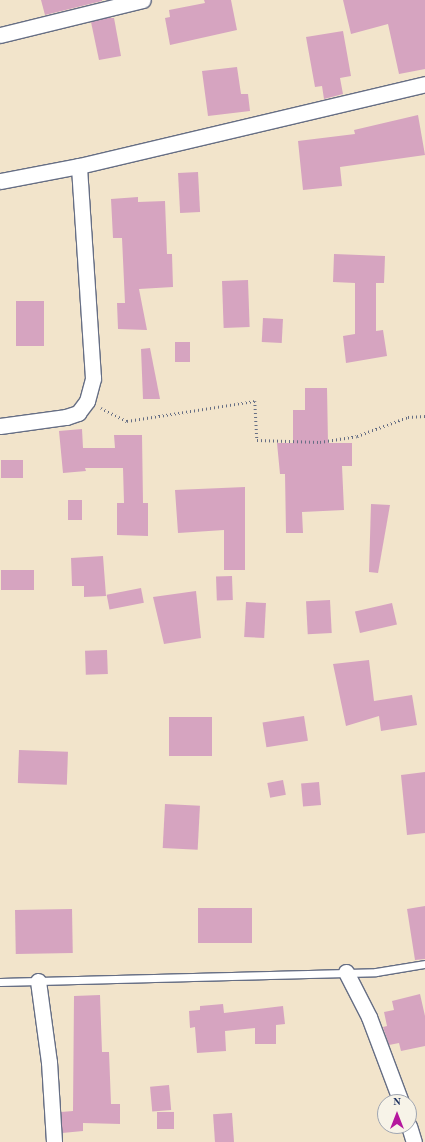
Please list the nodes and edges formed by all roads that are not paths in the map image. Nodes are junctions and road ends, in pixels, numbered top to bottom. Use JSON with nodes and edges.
{"nodes":[{"id":1,"x":143,"y":0,"type":"edge"},
{"id":2,"x":0,"y":35,"type":"edge"},
{"id":3,"x":425,"y":84,"type":"edge"},
{"id":4,"x":79,"y":166,"type":"junction"},
{"id":5,"x":0,"y":181,"type":"edge"},
{"id":6,"x":0,"y":426,"type":"edge"},
{"id":7,"x":425,"y":964,"type":"edge"},
{"id":8,"x":346,"y":972,"type":"junction"},
{"id":9,"x":38,"y":981,"type":"junction"},
{"id":10,"x":0,"y":982,"type":"edge"},
{"id":11,"x":398,"y":1094,"type":"edge"},
{"id":12,"x":54,"y":1142,"type":"edge"}],
"edges":[{"from":1,"to":2,"type":"street"},
{"from":3,"to":4,"type":"street"},
{"from":4,"to":5,"type":"street"},
{"from":4,"to":6,"type":"street"},
{"from":7,"to":8,"type":"lane"},
{"from":8,"to":9,"type":"lane"},
{"from":8,"to":11,"type":"street"},
{"from":9,"to":10,"type":"lane"},
{"from":9,"to":12,"type":"street"}]}
